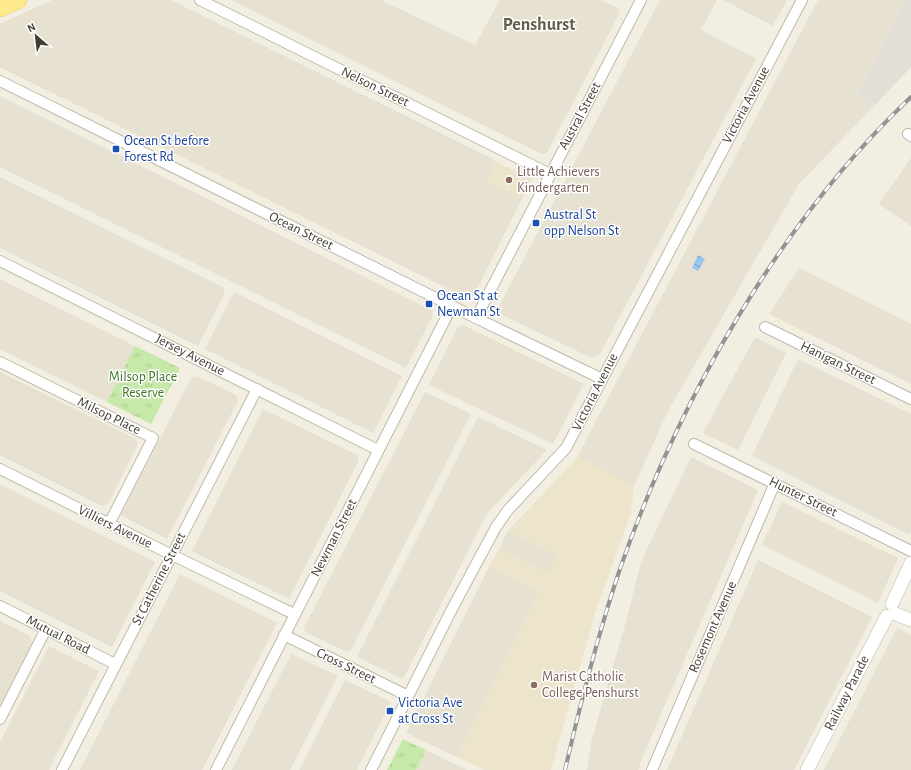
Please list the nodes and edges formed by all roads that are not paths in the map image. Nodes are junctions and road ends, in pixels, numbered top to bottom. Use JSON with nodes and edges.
{"nodes":[{"id":1,"x":200,"y":0,"type":"edge"},
{"id":2,"x":802,"y":0,"type":"edge"},
{"id":3,"x":638,"y":1,"type":"edge"},
{"id":4,"x":0,"y":81,"type":"edge"},
{"id":5,"x":550,"y":174,"type":"junction"},
{"id":6,"x":0,"y":261,"type":"edge"},
{"id":7,"x":452,"y":306,"type":"junction"},
{"id":8,"x":476,"y":318,"type":"junction"},
{"id":9,"x":765,"y":327,"type":"dead end"},
{"id":10,"x":0,"y":362,"type":"edge"},
{"id":11,"x":602,"y":379,"type":"junction"},
{"id":12,"x":257,"y":389,"type":"junction"},
{"id":13,"x":911,"y":399,"type":"edge"},
{"id":14,"x":694,"y":444,"type":"dead end"},
{"id":15,"x":378,"y":450,"type":"junction"},
{"id":16,"x":0,"y":469,"type":"edge"},
{"id":17,"x":775,"y":483,"type":"junction"},
{"id":18,"x":109,"y":524,"type":"junction"},
{"id":19,"x":911,"y":551,"type":"edge"},
{"id":20,"x":172,"y":555,"type":"junction"},
{"id":21,"x":911,"y":563,"type":"edge"},
{"id":22,"x":0,"y":606,"type":"edge"},
{"id":23,"x":892,"y":611,"type":"junction"},
{"id":24,"x":294,"y":614,"type":"junction"},
{"id":25,"x":911,"y":620,"type":"edge"},
{"id":26,"x":46,"y":629,"type":"junction"},
{"id":27,"x":284,"y":635,"type":"junction"},
{"id":28,"x":116,"y":664,"type":"junction"},
{"id":29,"x":408,"y":696,"type":"junction"},
{"id":30,"x":0,"y":719,"type":"edge"},
{"id":31,"x":62,"y":770,"type":"edge"},
{"id":32,"x":216,"y":770,"type":"edge"},
{"id":33,"x":371,"y":770,"type":"edge"},
{"id":34,"x":652,"y":770,"type":"edge"},
{"id":35,"x":808,"y":770,"type":"edge"}],
"edges":[{"from":1,"to":5,"type":"street","name":"Nelson Street"},
{"from":2,"to":11,"type":"street","name":"Victoria Avenue"},
{"from":3,"to":5,"type":"street","name":"Austral Street"},
{"from":4,"to":7,"type":"street","name":"Ocean Street"},
{"from":5,"to":8,"type":"street","name":"Austral Street"},
{"from":6,"to":12,"type":"street","name":"Jersey Avenue"},
{"from":7,"to":8,"type":"street","name":"Ocean Street"},
{"from":7,"to":15,"type":"street","name":"Newman Street"},
{"from":8,"to":11,"type":"street","name":"Ocean Street"},
{"from":9,"to":13,"type":"street","name":"Hanigan Street"},
{"from":10,"to":18,"type":"street","name":"Milsop Place"},
{"from":11,"to":29,"type":"street","name":"Victoria Avenue"},
{"from":12,"to":15,"type":"street","name":"Jersey Avenue"},
{"from":12,"to":20,"type":"street","name":"St Catherine Street"},
{"from":14,"to":17,"type":"street","name":"Hunter Street"},
{"from":15,"to":24,"type":"street","name":"Newman Street"},
{"from":16,"to":18,"type":"street","name":"Villiers Avenue"},
{"from":17,"to":19,"type":"street","name":"Hunter Street"},
{"from":17,"to":34,"type":"street","name":"Rosemont Avenue"},
{"from":18,"to":20,"type":"street","name":"Villiers Avenue"},
{"from":20,"to":24,"type":"street","name":"Villiers Avenue"},
{"from":20,"to":28,"type":"street","name":"St Catherine Street"},
{"from":21,"to":23,"type":"street","name":"Railway Parade"},
{"from":22,"to":26,"type":"street","name":"Mutual Road"},
{"from":23,"to":25,"type":"street"},
{"from":23,"to":35,"type":"street","name":"Railway Parade"},
{"from":24,"to":27,"type":"street","name":"Newman Street"},
{"from":26,"to":28,"type":"street","name":"Mutual Road"},
{"from":26,"to":30,"type":"street"},
{"from":27,"to":29,"type":"street","name":"Cross Street"},
{"from":27,"to":32,"type":"street","name":"Newman Street"},
{"from":28,"to":31,"type":"street","name":"St Catherine Street"},
{"from":29,"to":33,"type":"street","name":"Victoria Avenue"}]}
